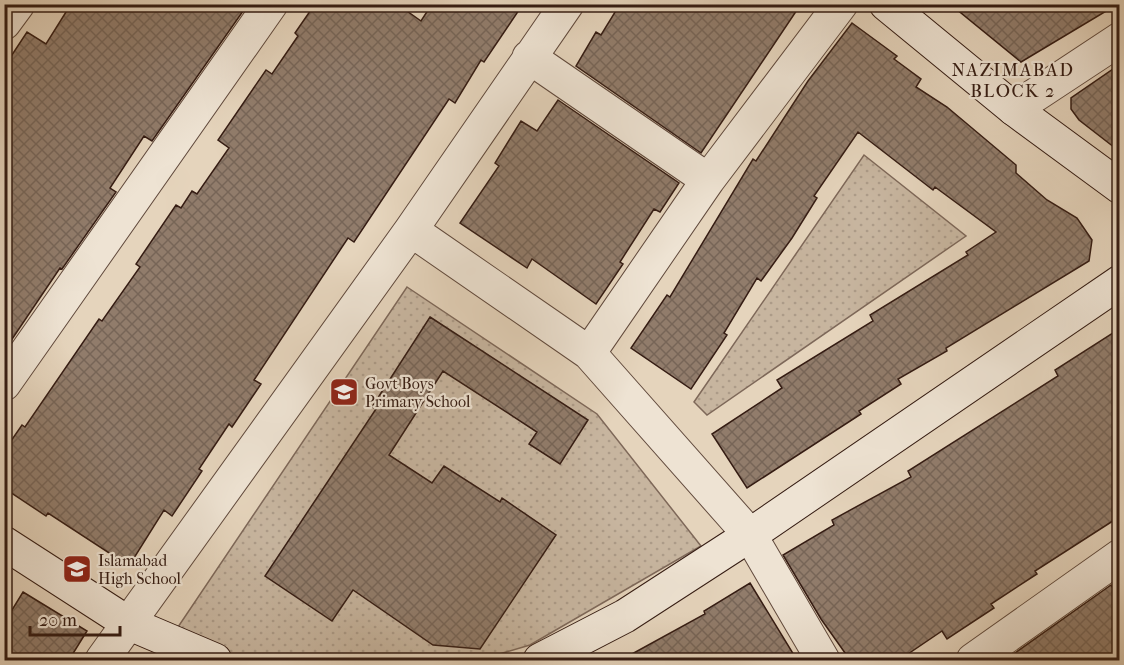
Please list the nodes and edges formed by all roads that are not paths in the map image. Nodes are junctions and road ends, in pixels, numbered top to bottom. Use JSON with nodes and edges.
{"nodes":[{"id":1,"x":18,"y":4,"type":"edge"},
{"id":2,"x":271,"y":4,"type":"edge"},
{"id":3,"x":567,"y":4,"type":"edge"},
{"id":4,"x":841,"y":4,"type":"edge"},
{"id":5,"x":886,"y":4,"type":"edge"},
{"id":6,"x":4,"y":23,"type":"edge"},
{"id":7,"x":1119,"y":39,"type":"edge"},
{"id":8,"x":529,"y":57,"type":"junction"},
{"id":9,"x":1014,"y":109,"type":"junction"},
{"id":10,"x":708,"y":180,"type":"junction"},
{"id":11,"x":1119,"y":187,"type":"edge"},
{"id":12,"x":411,"y":230,"type":"junction"},
{"id":13,"x":1119,"y":282,"type":"edge"},
{"id":14,"x":589,"y":352,"type":"junction"},
{"id":15,"x":4,"y":384,"type":"edge"},
{"id":16,"x":750,"y":534,"type":"junction"},
{"id":17,"x":4,"y":543,"type":"edge"},
{"id":18,"x":1119,"y":556,"type":"edge"},
{"id":19,"x":128,"y":623,"type":"junction"},
{"id":20,"x":547,"y":659,"type":"edge"},
{"id":21,"x":102,"y":660,"type":"edge"},
{"id":22,"x":215,"y":660,"type":"edge"},
{"id":23,"x":823,"y":660,"type":"edge"},
{"id":24,"x":973,"y":660,"type":"edge"}],
"edges":[{"from":1,"to":6,"type":"street"},
{"from":2,"to":15,"type":"street"},
{"from":3,"to":8,"type":"street"},
{"from":4,"to":10,"type":"street"},
{"from":5,"to":9,"type":"street"},
{"from":7,"to":9,"type":"street"},
{"from":8,"to":10,"type":"street"},
{"from":8,"to":12,"type":"street"},
{"from":9,"to":11,"type":"street"},
{"from":10,"to":14,"type":"street"},
{"from":12,"to":14,"type":"street"},
{"from":12,"to":19,"type":"street"},
{"from":13,"to":16,"type":"street"},
{"from":14,"to":16,"type":"street"},
{"from":16,"to":20,"type":"street"},
{"from":16,"to":23,"type":"street"},
{"from":17,"to":19,"type":"street"},
{"from":18,"to":24,"type":"street"},
{"from":19,"to":21,"type":"street"},
{"from":19,"to":22,"type":"street"}]}
